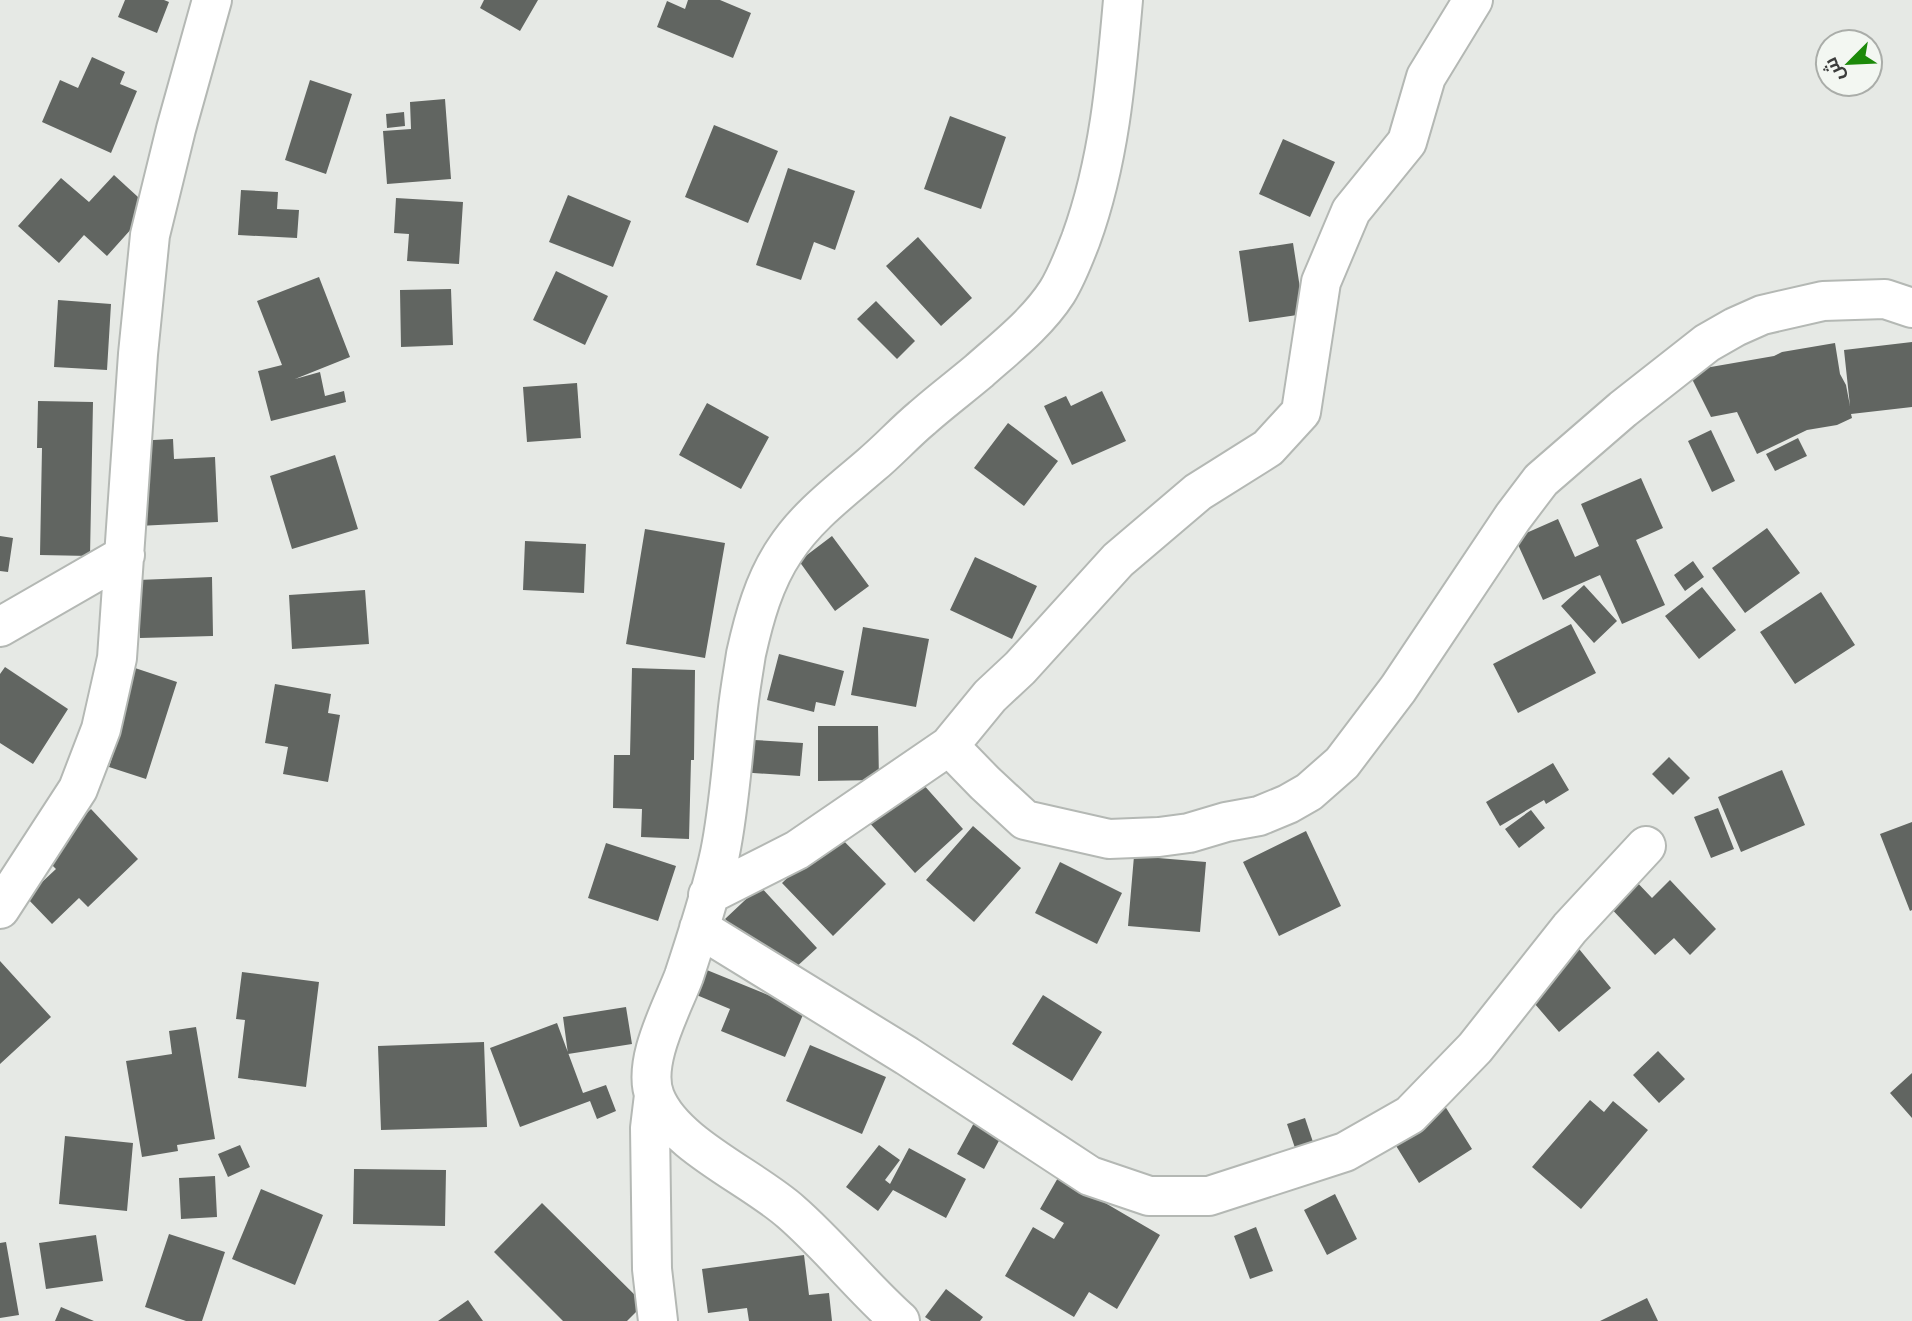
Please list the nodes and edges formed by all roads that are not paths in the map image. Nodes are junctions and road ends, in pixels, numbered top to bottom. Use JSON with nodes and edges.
{"nodes":[{"id":1,"x":212,"y":0,"type":"edge"},
{"id":2,"x":1123,"y":0,"type":"edge"},
{"id":3,"x":1474,"y":0,"type":"edge"},
{"id":4,"x":1912,"y":308,"type":"edge"},
{"id":5,"x":125,"y":555,"type":"junction"},
{"id":6,"x":0,"y":626,"type":"edge"},
{"id":7,"x":949,"y":746,"type":"junction"},
{"id":8,"x":1646,"y":846,"type":"dead end"},
{"id":9,"x":0,"y":909,"type":"edge"},
{"id":10,"x":704,"y":911,"type":"junction"},
{"id":11,"x":654,"y":1095,"type":"junction"},
{"id":12,"x":658,"y":1321,"type":"edge"},
{"id":13,"x":900,"y":1321,"type":"edge"}],
"edges":[{"from":1,"to":5,"type":"street"},
{"from":2,"to":10,"type":"street"},
{"from":3,"to":7,"type":"street"},
{"from":4,"to":7,"type":"street"},
{"from":5,"to":6,"type":"street"},
{"from":5,"to":9,"type":"street"},
{"from":7,"to":10,"type":"street"},
{"from":8,"to":10,"type":"street"},
{"from":10,"to":11,"type":"street"},
{"from":11,"to":12,"type":"street"},
{"from":11,"to":13,"type":"street"}]}
